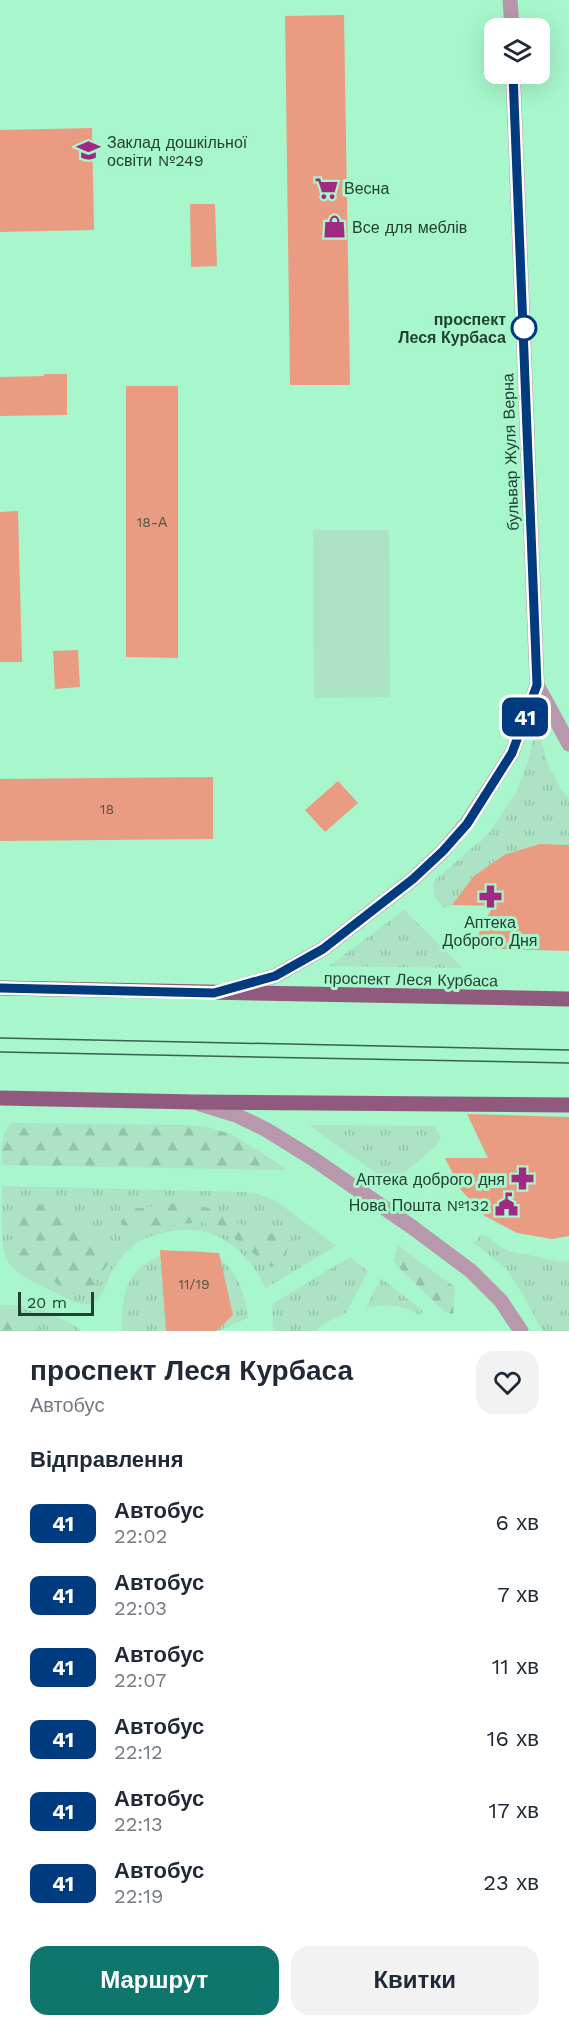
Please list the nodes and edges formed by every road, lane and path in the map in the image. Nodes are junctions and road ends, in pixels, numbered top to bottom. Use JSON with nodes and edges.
{"nodes":[{"id":1,"x":510,"y":0,"type":"edge"},
{"id":2,"x":511,"y":18,"type":"edge"},
{"id":3,"x":513,"y":84,"type":"edge"},
{"id":4,"x":537,"y":685,"type":"junction"},
{"id":5,"x":569,"y":744,"type":"edge"},
{"id":6,"x":0,"y":988,"type":"edge"},
{"id":7,"x":214,"y":993,"type":"junction"},
{"id":8,"x":569,"y":999,"type":"edge"},
{"id":9,"x":0,"y":1098,"type":"edge"},
{"id":10,"x":195,"y":1102,"type":"junction"},
{"id":11,"x":569,"y":1105,"type":"edge"},
{"id":12,"x":521,"y":1331,"type":"edge"}],
"edges":[{"from":1,"to":2,"type":"street"},
{"from":3,"to":4,"type":"street","name":"бульвар Жуля Верна"},
{"from":4,"to":5,"type":"street","name":"бульвар Жуля Верна"},
{"from":4,"to":7,"type":"street","name":"бульвар Жуля Верна"},
{"from":6,"to":7,"type":"main road","name":"проспект Леся Курбаса"},
{"from":7,"to":8,"type":"main road","name":"проспект Леся Курбаса"},
{"from":9,"to":10,"type":"main road"},
{"from":10,"to":11,"type":"main road"},
{"from":10,"to":12,"type":"street"}]}
